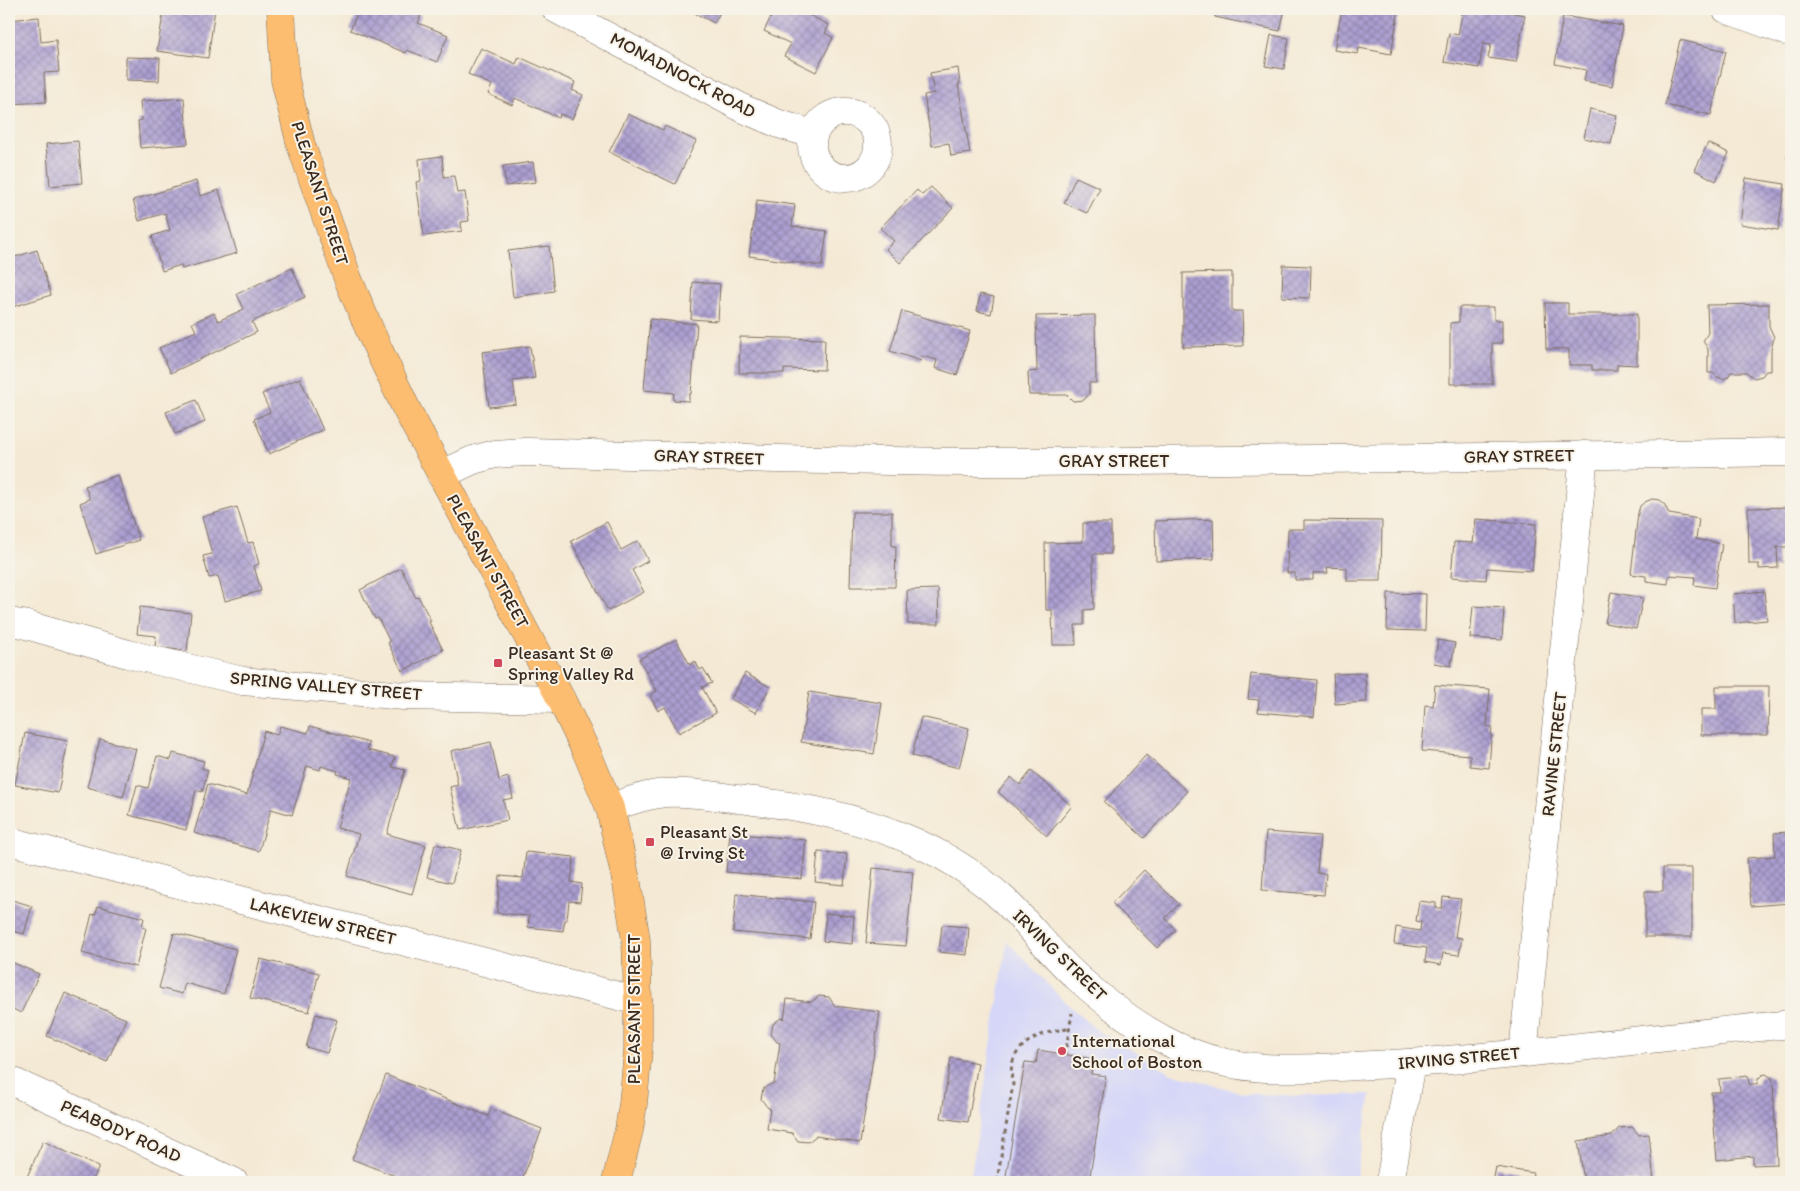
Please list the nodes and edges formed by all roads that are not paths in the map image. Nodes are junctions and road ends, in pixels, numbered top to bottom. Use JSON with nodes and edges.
{"nodes":[{"id":1,"x":281,"y":9,"type":"edge"},
{"id":2,"x":556,"y":9,"type":"edge"},
{"id":3,"x":1726,"y":9,"type":"edge"},
{"id":4,"x":1791,"y":33,"type":"edge"},
{"id":5,"x":813,"y":134,"type":"dead end"},
{"id":6,"x":1791,"y":452,"type":"edge"},
{"id":7,"x":1584,"y":455,"type":"junction"},
{"id":8,"x":441,"y":475,"type":"junction"},
{"id":9,"x":9,"y":622,"type":"edge"},
{"id":10,"x":561,"y":699,"type":"junction"},
{"id":11,"x":610,"y":808,"type":"junction"},
{"id":12,"x":9,"y":841,"type":"edge"},
{"id":13,"x":638,"y":1001,"type":"junction"},
{"id":14,"x":1791,"y":1024,"type":"edge"},
{"id":15,"x":1523,"y":1053,"type":"junction"},
{"id":16,"x":1411,"y":1063,"type":"junction"},
{"id":17,"x":9,"y":1080,"type":"edge"},
{"id":18,"x":234,"y":1182,"type":"edge"},
{"id":19,"x":616,"y":1182,"type":"edge"},
{"id":20,"x":1390,"y":1182,"type":"edge"}],
"edges":[{"from":1,"to":8,"type":"main road","name":"PLEASANT STREET"},
{"from":2,"to":5,"type":"street","name":"MONADNOCK ROAD"},
{"from":3,"to":4,"type":"street"},
{"from":6,"to":7,"type":"street","name":"GRAY STREET"},
{"from":7,"to":8,"type":"street","name":"GRAY STREET"},
{"from":7,"to":15,"type":"street","name":"RAVINE STREET"},
{"from":8,"to":10,"type":"main road","name":"PLEASANT STREET"},
{"from":9,"to":10,"type":"street","name":"SPRING VALLEY STREET"},
{"from":10,"to":11,"type":"main road","name":"PLEASANT STREET"},
{"from":11,"to":13,"type":"main road","name":"PLEASANT STREET"},
{"from":11,"to":16,"type":"street","name":"IRVING STREET"},
{"from":12,"to":13,"type":"street","name":"LAKEVIEW STREET"},
{"from":13,"to":19,"type":"main road","name":"PLEASANT STREET"},
{"from":14,"to":15,"type":"street","name":"IRVING STREET"},
{"from":15,"to":16,"type":"street","name":"IRVING STREET"},
{"from":16,"to":20,"type":"street"},
{"from":17,"to":18,"type":"street","name":"PEABODY ROAD"}]}
